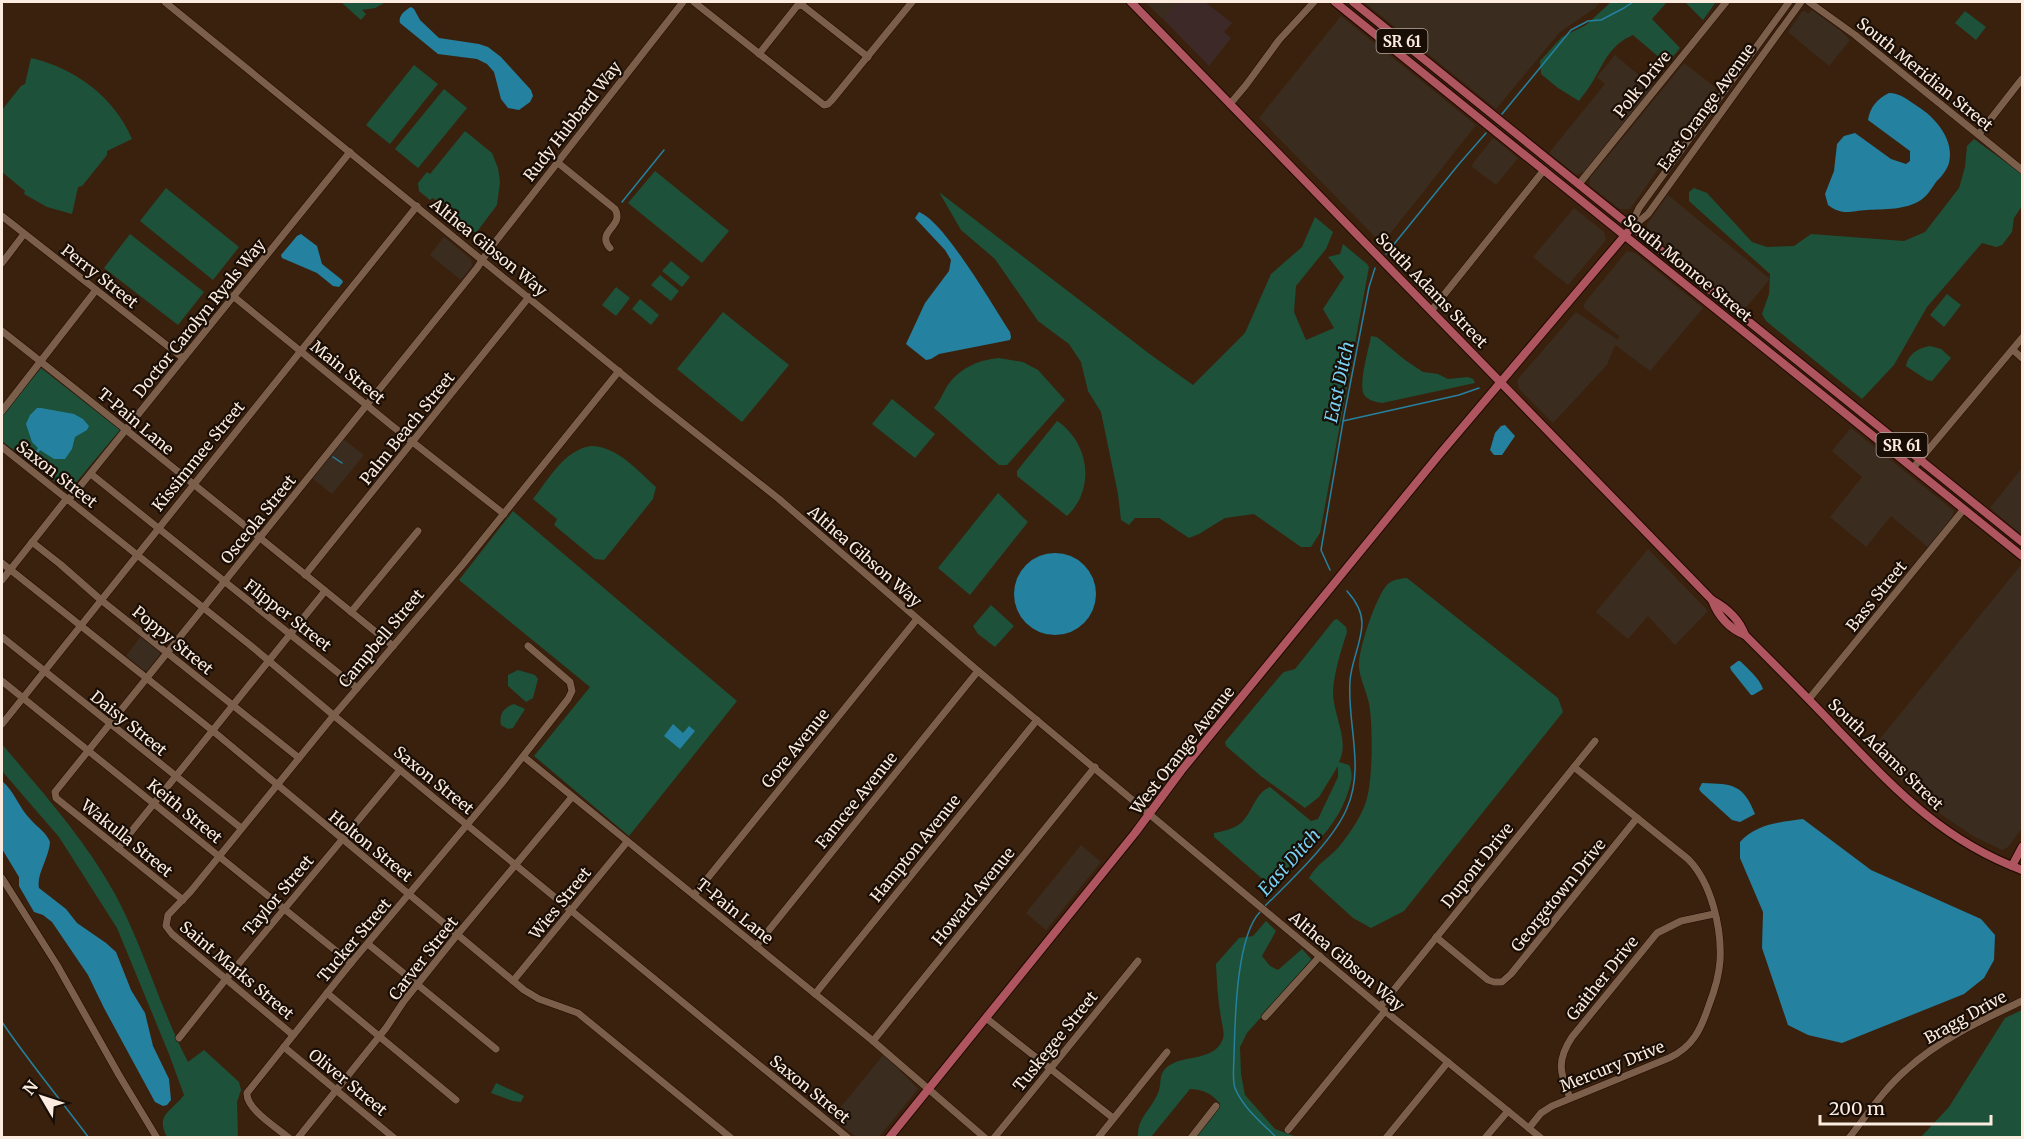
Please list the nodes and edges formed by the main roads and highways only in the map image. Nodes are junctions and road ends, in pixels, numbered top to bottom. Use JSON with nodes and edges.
{"nodes":[{"id":1,"x":1131,"y":2,"type":"edge"},
{"id":2,"x":1335,"y":2,"type":"edge"},
{"id":3,"x":1353,"y":2,"type":"edge"},
{"id":4,"x":1451,"y":81,"type":"junction"},
{"id":5,"x":1444,"y":89,"type":"junction"},
{"id":6,"x":1549,"y":160,"type":"junction"},
{"id":7,"x":1535,"y":163,"type":"junction"},
{"id":8,"x":1632,"y":227,"type":"junction"},
{"id":9,"x":1625,"y":236,"type":"junction"},
{"id":10,"x":1500,"y":382,"type":"junction"},
{"id":11,"x":2010,"y":532,"type":"junction"},
{"id":12,"x":2003,"y":540,"type":"junction"},
{"id":13,"x":2022,"y":542,"type":"edge"},
{"id":14,"x":2022,"y":556,"type":"edge"},
{"id":15,"x":2022,"y":847,"type":"edge"},
{"id":16,"x":2012,"y":866,"type":"junction"},
{"id":17,"x":2022,"y":870,"type":"edge"},
{"id":18,"x":889,"y":1137,"type":"edge"}],
"edges":[{"from":1,"to":10,"type":"main road","name":"South Adams Street"},
{"from":2,"to":5,"type":"main road","name":"South Monroe Street","number":"SR 61"},
{"from":3,"to":4,"type":"main road","name":"South Monroe Street","number":"SR 61"},
{"from":4,"to":5,"type":"main road"},
{"from":4,"to":6,"type":"main road","name":"South Monroe Street","number":"SR 61"},
{"from":5,"to":7,"type":"main road","name":"South Monroe Street","number":"SR 61"},
{"from":6,"to":7,"type":"main road"},
{"from":6,"to":8,"type":"main road","name":"South Monroe Street","number":"SR 61"},
{"from":7,"to":9,"type":"main road","name":"South Monroe Street","number":"SR 61"},
{"from":8,"to":9,"type":"main road","name":"East Orange Avenue"},
{"from":8,"to":11,"type":"main road","name":"South Monroe Street","number":"SR 61"},
{"from":9,"to":10,"type":"main road","name":"East Orange Avenue"},
{"from":9,"to":12,"type":"main road","name":"South Monroe Street","number":"SR 61"},
{"from":10,"to":16,"type":"main road","name":"South Adams Street"},
{"from":10,"to":18,"type":"main road","name":"West Orange Avenue"},
{"from":11,"to":12,"type":"main road"},
{"from":11,"to":13,"type":"main road","name":"South Monroe Street","number":"SR 61"},
{"from":12,"to":14,"type":"main road","name":"South Monroe Street","number":"SR 61"},
{"from":15,"to":16,"type":"main road"},
{"from":16,"to":17,"type":"main road","name":"South Adams Street"}]}
